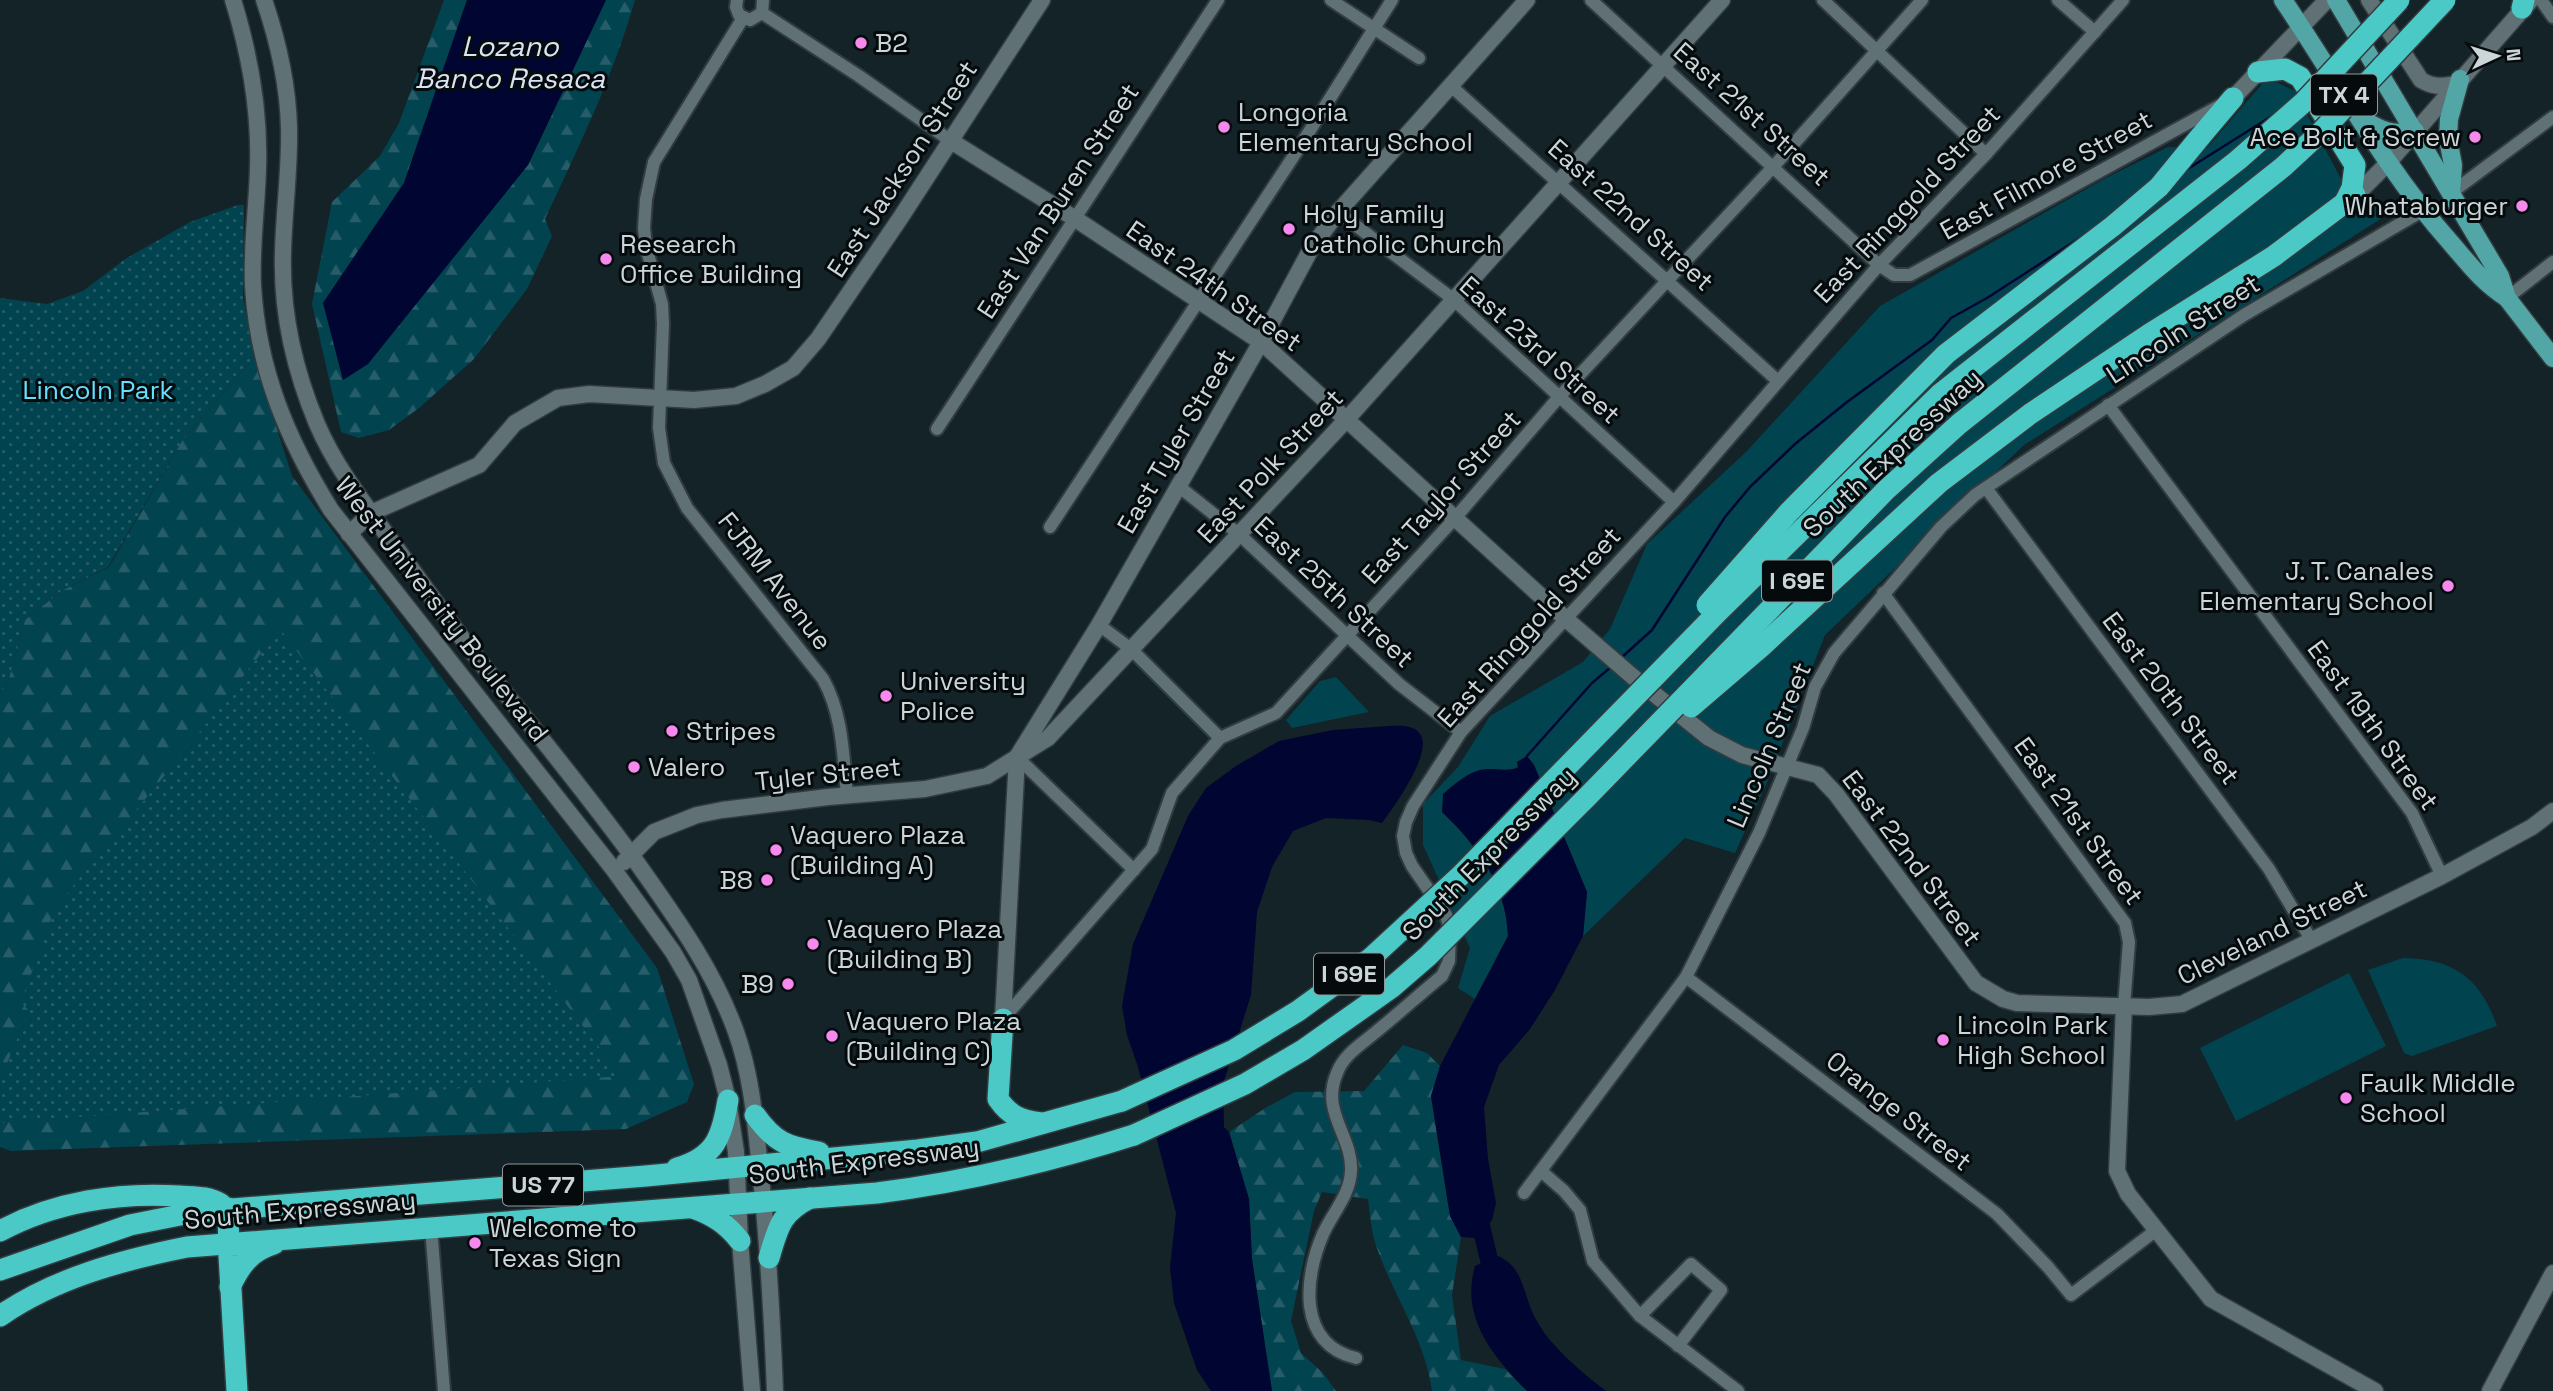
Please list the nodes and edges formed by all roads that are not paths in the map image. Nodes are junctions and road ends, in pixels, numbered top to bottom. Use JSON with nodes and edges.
{"nodes":[{"id":1,"x":233,"y":0,"type":"edge"},
{"id":2,"x":264,"y":0,"type":"edge"},
{"id":3,"x":737,"y":0,"type":"edge"},
{"id":4,"x":1042,"y":0,"type":"edge"},
{"id":5,"x":1218,"y":0,"type":"edge"},
{"id":6,"x":1331,"y":0,"type":"edge"},
{"id":7,"x":1392,"y":0,"type":"edge"},
{"id":8,"x":1527,"y":0,"type":"edge"},
{"id":9,"x":1591,"y":0,"type":"edge"},
{"id":10,"x":1722,"y":0,"type":"edge"},
{"id":11,"x":1823,"y":0,"type":"edge"},
{"id":12,"x":1922,"y":0,"type":"edge"},
{"id":13,"x":2058,"y":0,"type":"edge"},
{"id":14,"x":2123,"y":0,"type":"edge"},
{"id":15,"x":2283,"y":0,"type":"edge"},
{"id":16,"x":2327,"y":0,"type":"edge"},
{"id":17,"x":2336,"y":0,"type":"edge"},
{"id":18,"x":2368,"y":0,"type":"edge"},
{"id":19,"x":2399,"y":0,"type":"edge"},
{"id":20,"x":2445,"y":0,"type":"edge"},
{"id":21,"x":2529,"y":2,"type":"edge"},
{"id":22,"x":763,"y":6,"type":"edge"},
{"id":23,"x":2552,"y":16,"type":"edge"},
{"id":24,"x":743,"y":18,"type":"junction"},
{"id":25,"x":2301,"y":27,"type":"junction"},
{"id":26,"x":1373,"y":29,"type":"junction"},
{"id":27,"x":2095,"y":32,"type":"junction"},
{"id":28,"x":1877,"y":50,"type":"junction"},
{"id":29,"x":1419,"y":58,"type":"dead end"},
{"id":30,"x":1662,"y":66,"type":"junction"},
{"id":31,"x":2258,"y":72,"type":"junction"},
{"id":32,"x":2458,"y":82,"type":"junction"},
{"id":33,"x":1451,"y":86,"type":"junction"},
{"id":34,"x":2233,"y":99,"type":"junction"},
{"id":35,"x":2359,"y":117,"type":"junction"},
{"id":36,"x":2553,"y":117,"type":"edge"},
{"id":37,"x":2415,"y":131,"type":"junction"},
{"id":38,"x":951,"y":141,"type":"junction"},
{"id":39,"x":1986,"y":154,"type":"junction"},
{"id":40,"x":2388,"y":163,"type":"junction"},
{"id":41,"x":1774,"y":166,"type":"junction"},
{"id":42,"x":1559,"y":183,"type":"junction"},
{"id":43,"x":2451,"y":193,"type":"junction"},
{"id":44,"x":2351,"y":195,"type":"junction"},
{"id":45,"x":2422,"y":211,"type":"junction"},
{"id":46,"x":1338,"y":212,"type":"junction"},
{"id":47,"x":1074,"y":218,"type":"junction"},
{"id":48,"x":255,"y":233,"type":"junction"},
{"id":49,"x":284,"y":234,"type":"junction"},
{"id":50,"x":2553,"y":262,"type":"edge"},
{"id":51,"x":1879,"y":265,"type":"junction"},
{"id":52,"x":1668,"y":282,"type":"junction"},
{"id":53,"x":2507,"y":298,"type":"junction"},
{"id":54,"x":1452,"y":299,"type":"junction"},
{"id":55,"x":1198,"y":302,"type":"junction"},
{"id":56,"x":1261,"y":342,"type":"junction"},
{"id":57,"x":2553,"y":358,"type":"edge"},
{"id":58,"x":1778,"y":381,"type":"junction"},
{"id":59,"x":1559,"y":397,"type":"junction"},
{"id":60,"x":661,"y":398,"type":"junction"},
{"id":61,"x":2108,"y":405,"type":"junction"},
{"id":62,"x":1347,"y":419,"type":"junction"},
{"id":63,"x":937,"y":429,"type":"dead end"},
{"id":64,"x":1177,"y":485,"type":"junction"},
{"id":65,"x":1986,"y":488,"type":"junction"},
{"id":66,"x":1674,"y":502,"type":"junction"},
{"id":67,"x":371,"y":513,"type":"junction"},
{"id":68,"x":1456,"y":517,"type":"junction"},
{"id":69,"x":1050,"y":527,"type":"dead end"},
{"id":70,"x":349,"y":534,"type":"junction"},
{"id":71,"x":1240,"y":535,"type":"junction"},
{"id":72,"x":1883,"y":593,"type":"junction"},
{"id":73,"x":1566,"y":620,"type":"junction"},
{"id":74,"x":1098,"y":625,"type":"junction"},
{"id":75,"x":1349,"y":635,"type":"junction"},
{"id":76,"x":1131,"y":649,"type":"junction"},
{"id":77,"x":1632,"y":676,"type":"joint"},
{"id":78,"x":1461,"y":732,"type":"junction"},
{"id":79,"x":1220,"y":738,"type":"junction"},
{"id":80,"x":1017,"y":757,"type":"junction"},
{"id":81,"x":1788,"y":767,"type":"junction"},
{"id":82,"x":1538,"y":795,"type":"junction"},
{"id":83,"x":1589,"y":795,"type":"junction"},
{"id":84,"x":847,"y":796,"type":"junction"},
{"id":85,"x":2551,"y":814,"type":"edge"},
{"id":86,"x":631,"y":855,"type":"junction"},
{"id":87,"x":614,"y":870,"type":"junction"},
{"id":88,"x":1134,"y":870,"type":"junction"},
{"id":89,"x":2442,"y":876,"type":"junction"},
{"id":90,"x":2312,"y":941,"type":"junction"},
{"id":91,"x":1686,"y":977,"type":"junction"},
{"id":92,"x":1990,"y":991,"type":"joint"},
{"id":93,"x":2124,"y":1006,"type":"junction"},
{"id":94,"x":1003,"y":1019,"type":"junction"},
{"id":95,"x":728,"y":1100,"type":"junction"},
{"id":96,"x":755,"y":1115,"type":"junction"},
{"id":97,"x":1046,"y":1124,"type":"junction"},
{"id":98,"x":848,"y":1157,"type":"junction"},
{"id":99,"x":760,"y":1165,"type":"junction"},
{"id":100,"x":737,"y":1168,"type":"junction"},
{"id":101,"x":1541,"y":1171,"type":"junction"},
{"id":102,"x":646,"y":1176,"type":"junction"},
{"id":103,"x":1524,"y":1193,"type":"dead end"},
{"id":104,"x":812,"y":1197,"type":"junction"},
{"id":105,"x":764,"y":1201,"type":"junction"},
{"id":106,"x":739,"y":1203,"type":"junction"},
{"id":107,"x":228,"y":1208,"type":"junction"},
{"id":108,"x":691,"y":1208,"type":"junction"},
{"id":109,"x":431,"y":1227,"type":"junction"},
{"id":110,"x":0,"y":1231,"type":"edge"},
{"id":111,"x":2155,"y":1231,"type":"junction"},
{"id":112,"x":294,"y":1237,"type":"junction"},
{"id":113,"x":740,"y":1241,"type":"junction"},
{"id":114,"x":228,"y":1243,"type":"junction"},
{"id":115,"x":769,"y":1258,"type":"junction"},
{"id":116,"x":0,"y":1270,"type":"edge"},
{"id":117,"x":2553,"y":1273,"type":"edge"},
{"id":118,"x":230,"y":1287,"type":"junction"},
{"id":119,"x":0,"y":1316,"type":"edge"},
{"id":120,"x":1640,"y":1316,"type":"junction"},
{"id":121,"x":1678,"y":1346,"type":"junction"},
{"id":122,"x":1356,"y":1358,"type":"dead end"},
{"id":123,"x":237,"y":1391,"type":"edge"},
{"id":124,"x":444,"y":1391,"type":"edge"},
{"id":125,"x":752,"y":1391,"type":"edge"},
{"id":126,"x":775,"y":1391,"type":"edge"},
{"id":127,"x":1738,"y":1391,"type":"edge"},
{"id":128,"x":2375,"y":1391,"type":"edge"},
{"id":129,"x":2490,"y":1391,"type":"edge"}],
"edges":[{"from":1,"to":48,"type":"street","name":"West University Boulevard"},
{"from":2,"to":49,"type":"street","name":"West University Boulevard"},
{"from":3,"to":24,"type":"street"},
{"from":4,"to":38,"type":"street","name":"East Jackson Street"},
{"from":5,"to":47,"type":"street","name":"East Van Buren Street"},
{"from":6,"to":26,"type":"street"},
{"from":7,"to":26,"type":"street"},
{"from":8,"to":33,"type":"street","name":"East Tyler Street"},
{"from":9,"to":30,"type":"street","name":"East 21st Street"},
{"from":10,"to":30,"type":"street","name":"East Polk Street"},
{"from":11,"to":28,"type":"street"},
{"from":12,"to":28,"type":"street","name":"East Taylor Street"},
{"from":13,"to":27,"type":"street"},
{"from":14,"to":27,"type":"street","name":"East Ringgold Street"},
{"from":15,"to":25,"type":"main road","number":"TX 4"},
{"from":16,"to":25,"type":"street"},
{"from":17,"to":37,"type":"main road","number":"TX 4"},
{"from":18,"to":32,"type":"street"},
{"from":19,"to":82,"type":"highway","name":"South Expressway","number":"I 69E","bridge":true},
{"from":20,"to":83,"type":"highway","name":"South Expressway","number":"I 69E","bridge":true},
{"from":21,"to":23,"type":"street"},
{"from":21,"to":32,"type":"street"},
{"from":22,"to":24,"type":"street"},
{"from":22,"to":38,"type":"street","name":"East 24th Street"},
{"from":24,"to":60,"type":"street","name":"FJRM Avenue"},
{"from":25,"to":31,"type":"street"},
{"from":25,"to":35,"type":"main road","number":"TX 4"},
{"from":26,"to":29,"type":"street"},
{"from":26,"to":55,"type":"street"},
{"from":27,"to":39,"type":"street","name":"East Ringgold Street"},
{"from":28,"to":39,"type":"street"},
{"from":28,"to":41,"type":"street","name":"East Taylor Street"},
{"from":30,"to":41,"type":"street","name":"East 21st Street"},
{"from":30,"to":42,"type":"street","name":"East Polk Street"},
{"from":31,"to":34,"type":"street"},
{"from":31,"to":44,"type":"highway"},
{"from":32,"to":37,"type":"street"},
{"from":32,"to":43,"type":"main road"},
{"from":33,"to":42,"type":"street","name":"East 22nd Street"},
{"from":33,"to":46,"type":"street","name":"East Tyler Street"},
{"from":34,"to":51,"type":"street","name":"East Filmore Street"},
{"from":34,"to":82,"type":"highway","bridge":true},
{"from":35,"to":37,"type":"main road"},
{"from":35,"to":40,"type":"main road","number":"TX 4"},
{"from":36,"to":43,"type":"street"},
{"from":37,"to":40,"type":"street"},
{"from":37,"to":43,"type":"main road","number":"TX 4"},
{"from":38,"to":47,"type":"street","name":"East 24th Street"},
{"from":38,"to":60,"type":"street","name":"East Jackson Street"},
{"from":39,"to":51,"type":"street","name":"East Ringgold Street"},
{"from":40,"to":44,"type":"street"},
{"from":40,"to":45,"type":"main road","number":"TX 4"},
{"from":41,"to":51,"type":"street","name":"East 21st Street"},
{"from":41,"to":52,"type":"street","name":"East Taylor Street"},
{"from":42,"to":52,"type":"street","name":"East 22nd Street"},
{"from":42,"to":54,"type":"street","name":"East Polk Street"},
{"from":43,"to":53,"type":"main road","number":"TX 4"},
{"from":44,"to":83,"type":"highway","bridge":true},
{"from":45,"to":53,"type":"main road","number":"TX 4"},
{"from":45,"to":61,"type":"street","name":"Lincoln Street"},
{"from":46,"to":54,"type":"street","name":"East 23rd Street"},
{"from":46,"to":56,"type":"street","name":"East Tyler Street"},
{"from":47,"to":55,"type":"street","name":"East 24th Street"},
{"from":47,"to":63,"type":"street","name":"East Van Buren Street"},
{"from":48,"to":49,"type":"street"},
{"from":48,"to":70,"type":"street","name":"West University Boulevard"},
{"from":49,"to":67,"type":"street","name":"West University Boulevard"},
{"from":50,"to":53,"type":"street"},
{"from":51,"to":58,"type":"street","name":"East Ringgold Street"},
{"from":52,"to":58,"type":"street","name":"East 22nd Street"},
{"from":52,"to":59,"type":"street","name":"East Taylor Street"},
{"from":53,"to":57,"type":"main road","number":"TX 4"},
{"from":54,"to":59,"type":"street","name":"East 23rd Street"},
{"from":54,"to":62,"type":"street","name":"East Polk Street"},
{"from":55,"to":56,"type":"street","name":"East 24th Street"},
{"from":55,"to":69,"type":"street"},
{"from":56,"to":62,"type":"street","name":"East 24th Street"},
{"from":56,"to":64,"type":"street","name":"East Tyler Street"},
{"from":58,"to":66,"type":"street","name":"East Ringgold Street"},
{"from":59,"to":66,"type":"street","name":"East 23rd Street"},
{"from":59,"to":68,"type":"street","name":"East Taylor Street"},
{"from":60,"to":67,"type":"street","name":"East Jackson Street"},
{"from":60,"to":84,"type":"street","name":"FJRM Avenue"},
{"from":61,"to":65,"type":"street","name":"Lincoln Street"},
{"from":61,"to":89,"type":"street","name":"East 19th Street"},
{"from":62,"to":68,"type":"street","name":"East 24th Street"},
{"from":62,"to":71,"type":"street","name":"East Polk Street"},
{"from":64,"to":71,"type":"street","name":"East 25th Street"},
{"from":64,"to":74,"type":"street","name":"East Tyler Street"},
{"from":65,"to":72,"type":"street","name":"Lincoln Street"},
{"from":65,"to":90,"type":"street","name":"East 20th Street"},
{"from":66,"to":73,"type":"street","name":"East Ringgold Street"},
{"from":67,"to":70,"type":"street","name":"East Jackson Street"},
{"from":67,"to":86,"type":"street","name":"West University Boulevard"},
{"from":68,"to":73,"type":"street","name":"East 24th Street"},
{"from":68,"to":75,"type":"street","name":"East Taylor Street"},
{"from":70,"to":87,"type":"street","name":"West University Boulevard"},
{"from":71,"to":75,"type":"street","name":"East 25th Street"},
{"from":71,"to":76,"type":"street","name":"East Polk Street"},
{"from":72,"to":81,"type":"street","name":"Lincoln Street"},
{"from":72,"to":93,"type":"street","name":"East 21st Street"},
{"from":73,"to":77,"type":"street","name":"East 24th Street"},
{"from":73,"to":78,"type":"street","name":"East Ringgold Street"},
{"from":74,"to":76,"type":"street"},
{"from":74,"to":80,"type":"street","name":"East Tyler Street"},
{"from":75,"to":78,"type":"street","name":"East 25th Street"},
{"from":75,"to":79,"type":"street","name":"East Taylor Street"},
{"from":76,"to":79,"type":"street"},
{"from":76,"to":80,"type":"street","name":"East Polk Street"},
{"from":77,"to":81,"type":"street","name":"East 22nd Street"},
{"from":78,"to":122,"type":"street","name":"East Ringgold Street"},
{"from":79,"to":88,"type":"street","name":"East Taylor Street"},
{"from":80,"to":84,"type":"street","name":"Tyler Street"},
{"from":80,"to":88,"type":"street"},
{"from":80,"to":94,"type":"street"},
{"from":81,"to":91,"type":"street","name":"Lincoln Street"},
{"from":81,"to":92,"type":"street","name":"East 22nd Street"},
{"from":82,"to":97,"type":"highway","name":"South Expressway","number":"I 69E","bridge":true},
{"from":83,"to":104,"type":"highway","name":"South Expressway","number":"I 69E","bridge":true},
{"from":84,"to":86,"type":"street","name":"Tyler Street"},
{"from":85,"to":89,"type":"street","name":"Cleveland Street"},
{"from":86,"to":87,"type":"street","name":"Tyler Street"},
{"from":86,"to":96,"type":"street","name":"West University Boulevard"},
{"from":87,"to":95,"type":"street","name":"West University Boulevard"},
{"from":88,"to":94,"type":"street","name":"East Taylor Street"},
{"from":89,"to":90,"type":"street","name":"Cleveland Street"},
{"from":90,"to":93,"type":"street","name":"Cleveland Street"},
{"from":91,"to":101,"type":"street","name":"Lincoln Street"},
{"from":91,"to":111,"type":"street","name":"Orange Street"},
{"from":92,"to":93,"type":"street","name":"Cleveland Street"},
{"from":93,"to":111,"type":"street","name":"East 21st Street"},
{"from":94,"to":97,"type":"highway"},
{"from":95,"to":100,"type":"street","name":"West University Boulevard"},
{"from":95,"to":102,"type":"highway"},
{"from":96,"to":98,"type":"highway"},
{"from":96,"to":99,"type":"street","name":"West University Boulevard"},
{"from":97,"to":98,"type":"highway","name":"South Expressway","number":"I 69E"},
{"from":98,"to":99,"type":"highway","name":"South Expressway","number":"I 69E"},
{"from":99,"to":100,"type":"highway","name":"South Expressway","number":"US 77"},
{"from":99,"to":105,"type":"street","name":"West University Boulevard"},
{"from":100,"to":102,"type":"highway","name":"South Expressway","number":"US 77"},
{"from":100,"to":106,"type":"street","name":"West University Boulevard"},
{"from":101,"to":103,"type":"street","name":"Lincoln Street"},
{"from":101,"to":120,"type":"street"},
{"from":102,"to":107,"type":"highway","name":"South Expressway","number":"US 77"},
{"from":104,"to":105,"type":"highway","name":"South Expressway","number":"I 69E"},
{"from":104,"to":115,"type":"highway"},
{"from":105,"to":106,"type":"highway","name":"South Expressway","number":"US 77"},
{"from":105,"to":115,"type":"street","name":"West University Boulevard"},
{"from":106,"to":108,"type":"highway","name":"South Expressway","number":"US 77"},
{"from":106,"to":113,"type":"street","name":"West University Boulevard"},
{"from":107,"to":110,"type":"highway"},
{"from":107,"to":114,"type":"highway"},
{"from":107,"to":116,"type":"highway","name":"South Expressway","number":"US 77"},
{"from":108,"to":109,"type":"highway","name":"South Expressway","number":"US 77"},
{"from":108,"to":113,"type":"highway"},
{"from":109,"to":112,"type":"highway","name":"South Expressway","number":"US 77"},
{"from":109,"to":124,"type":"street"},
{"from":111,"to":128,"type":"street","name":"East 21st Street"},
{"from":112,"to":114,"type":"highway","name":"South Expressway","number":"US 77"},
{"from":112,"to":118,"type":"highway"},
{"from":113,"to":125,"type":"street","name":"West University Boulevard"},
{"from":114,"to":118,"type":"highway"},
{"from":114,"to":119,"type":"highway","name":"South Expressway","number":"US 77"},
{"from":115,"to":126,"type":"street","name":"West University Boulevard"},
{"from":117,"to":129,"type":"street"},
{"from":118,"to":123,"type":"highway"},
{"from":120,"to":121,"type":"street"},
{"from":120,"to":121,"type":"street"},
{"from":121,"to":127,"type":"street"}]}
